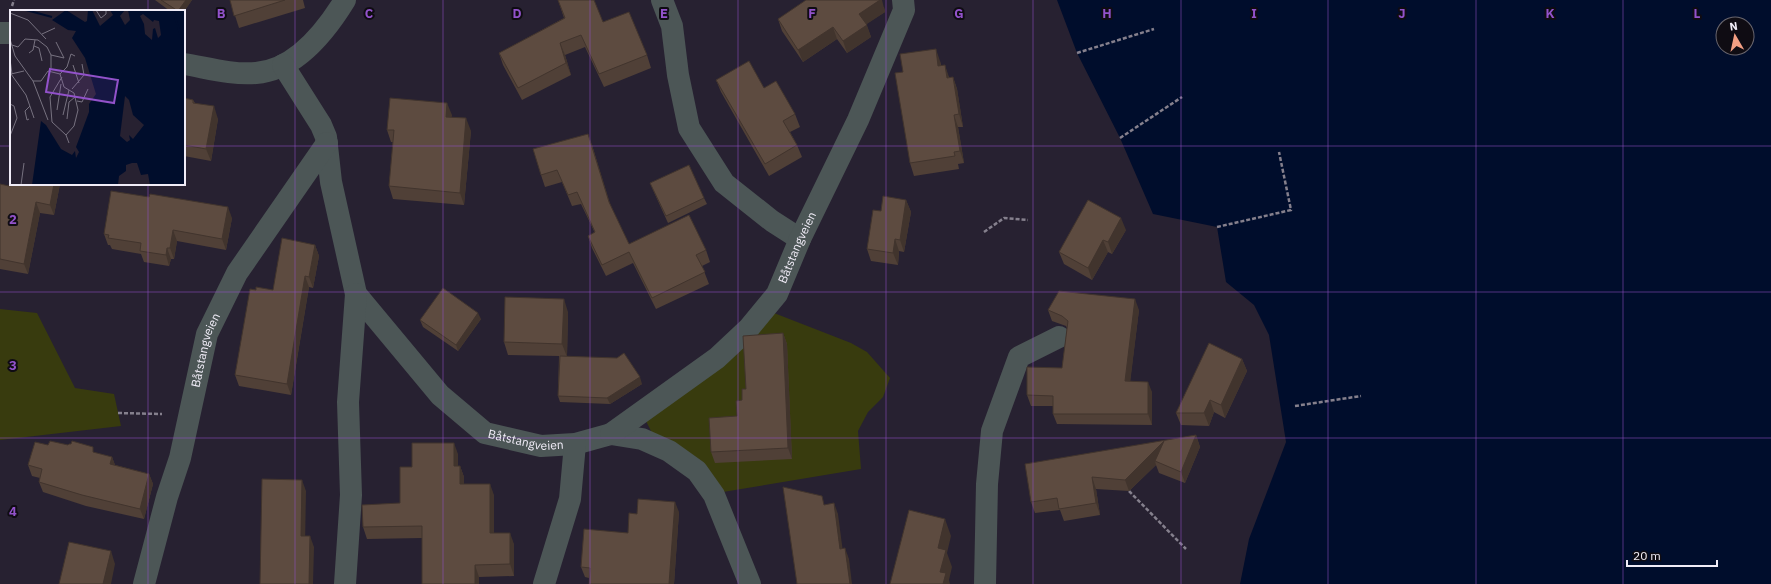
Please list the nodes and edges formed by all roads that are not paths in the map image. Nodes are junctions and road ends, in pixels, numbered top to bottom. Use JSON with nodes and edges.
{"nodes":[{"id":1,"x":345,"y":0,"type":"edge"},
{"id":2,"x":662,"y":0,"type":"edge"},
{"id":3,"x":903,"y":0,"type":"edge"},
{"id":4,"x":10,"y":32,"type":"edge"},
{"id":5,"x":0,"y":33,"type":"edge"},
{"id":6,"x":185,"y":64,"type":"edge"},
{"id":7,"x":283,"y":65,"type":"junction"},
{"id":8,"x":327,"y":143,"type":"junction"},
{"id":9,"x":800,"y":239,"type":"junction"},
{"id":10,"x":356,"y":294,"type":"junction"},
{"id":11,"x":1059,"y":337,"type":"dead end"},
{"id":12,"x":611,"y":434,"type":"junction"},
{"id":13,"x":575,"y":444,"type":"junction"},
{"id":14,"x":144,"y":584,"type":"edge"},
{"id":15,"x":345,"y":584,"type":"edge"},
{"id":16,"x":544,"y":584,"type":"edge"},
{"id":17,"x":750,"y":584,"type":"edge"},
{"id":18,"x":985,"y":584,"type":"edge"}],
"edges":[{"from":1,"to":7,"type":"street"},
{"from":2,"to":9,"type":"street"},
{"from":3,"to":9,"type":"street","name":"Båtstangveien"},
{"from":4,"to":5,"type":"street"},
{"from":6,"to":7,"type":"street"},
{"from":7,"to":8,"type":"street","name":"Båtstangveien"},
{"from":8,"to":10,"type":"street","name":"Båtstangveien"},
{"from":8,"to":14,"type":"street","name":"Båtstangveien"},
{"from":9,"to":12,"type":"street","name":"Båtstangveien"},
{"from":10,"to":13,"type":"street","name":"Båtstangveien"},
{"from":10,"to":15,"type":"street"},
{"from":11,"to":18,"type":"street"},
{"from":12,"to":13,"type":"street","name":"Båtstangveien"},
{"from":12,"to":17,"type":"street","name":"Båtstangveien"},
{"from":13,"to":16,"type":"street","name":"Båtstangveien"}]}
